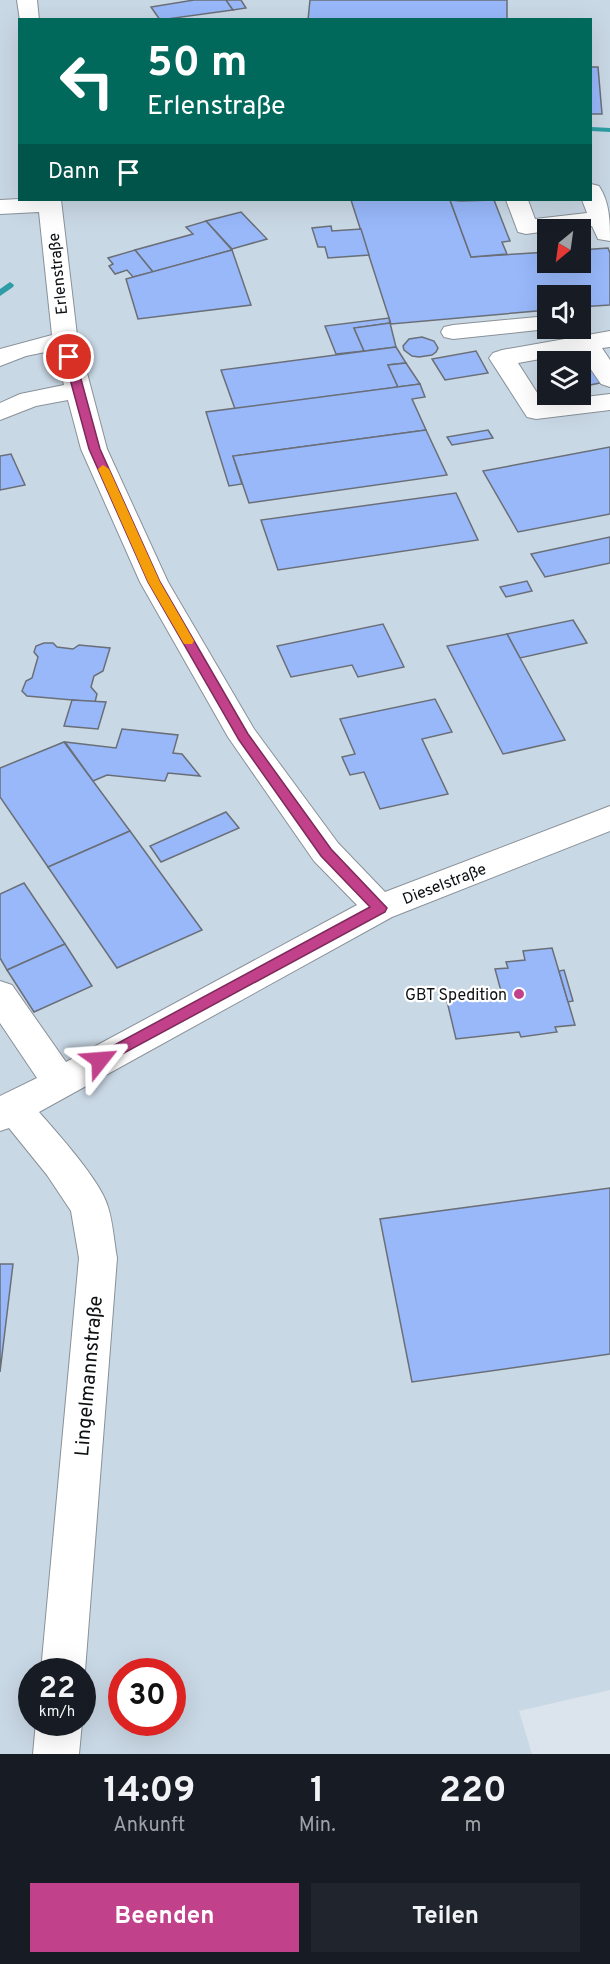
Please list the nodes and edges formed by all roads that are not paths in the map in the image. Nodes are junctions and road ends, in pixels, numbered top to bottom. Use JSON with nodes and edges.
{"nodes":[{"id":1,"x":27,"y":0,"type":"edge"},
{"id":2,"x":29,"y":18,"type":"edge"},
{"id":3,"x":592,"y":194,"type":"edge"},
{"id":4,"x":517,"y":201,"type":"edge"},
{"id":5,"x":49,"y":202,"type":"edge"},
{"id":6,"x":0,"y":207,"type":"edge"},
{"id":7,"x":605,"y":226,"type":"edge"},
{"id":8,"x":610,"y":318,"type":"edge"},
{"id":9,"x":537,"y":325,"type":"edge"},
{"id":10,"x":453,"y":332,"type":"dead end"},
{"id":11,"x":592,"y":334,"type":"edge"},
{"id":12,"x":65,"y":340,"type":"junction"},
{"id":13,"x":556,"y":351,"type":"edge"},
{"id":14,"x":537,"y":356,"type":"edge"},
{"id":15,"x":0,"y":358,"type":"edge"},
{"id":16,"x":610,"y":378,"type":"edge"},
{"id":17,"x":78,"y":390,"type":"junction"},
{"id":18,"x":591,"y":401,"type":"edge"},
{"id":19,"x":610,"y":402,"type":"edge"},
{"id":20,"x":557,"y":405,"type":"edge"},
{"id":21,"x":0,"y":411,"type":"edge"},
{"id":22,"x":610,"y":818,"type":"edge"},
{"id":23,"x":380,"y":908,"type":"junction"},
{"id":24,"x":0,"y":995,"type":"edge"},
{"id":25,"x":60,"y":1082,"type":"junction"},
{"id":26,"x":7,"y":1112,"type":"edge"},
{"id":27,"x":64,"y":1658,"type":"edge"},
{"id":28,"x":58,"y":1736,"type":"edge"},
{"id":29,"x":56,"y":1754,"type":"edge"}],
"edges":[{"from":1,"to":2,"type":"street"},
{"from":3,"to":7,"type":"street"},
{"from":4,"to":7,"type":"street"},
{"from":5,"to":6,"type":"street"},
{"from":5,"to":12,"type":"street","name":"Erlenstraße"},
{"from":8,"to":11,"type":"street"},
{"from":9,"to":10,"type":"street"},
{"from":11,"to":13,"type":"street"},
{"from":11,"to":16,"type":"street"},
{"from":12,"to":15,"type":"street"},
{"from":12,"to":17,"type":"street","name":"Erlenstraße"},
{"from":14,"to":20,"type":"street"},
{"from":17,"to":21,"type":"street"},
{"from":17,"to":23,"type":"street","name":"Erlenstraße"},
{"from":18,"to":19,"type":"street"},
{"from":22,"to":23,"type":"street","name":"Dieselstraße"},
{"from":23,"to":25,"type":"street","name":"Dieselstraße"},
{"from":24,"to":25,"type":"street"},
{"from":25,"to":26,"type":"street","name":"Dieselstraße"},
{"from":26,"to":27,"type":"street","name":"Lingelmannstraße"},
{"from":28,"to":29,"type":"street"}]}
